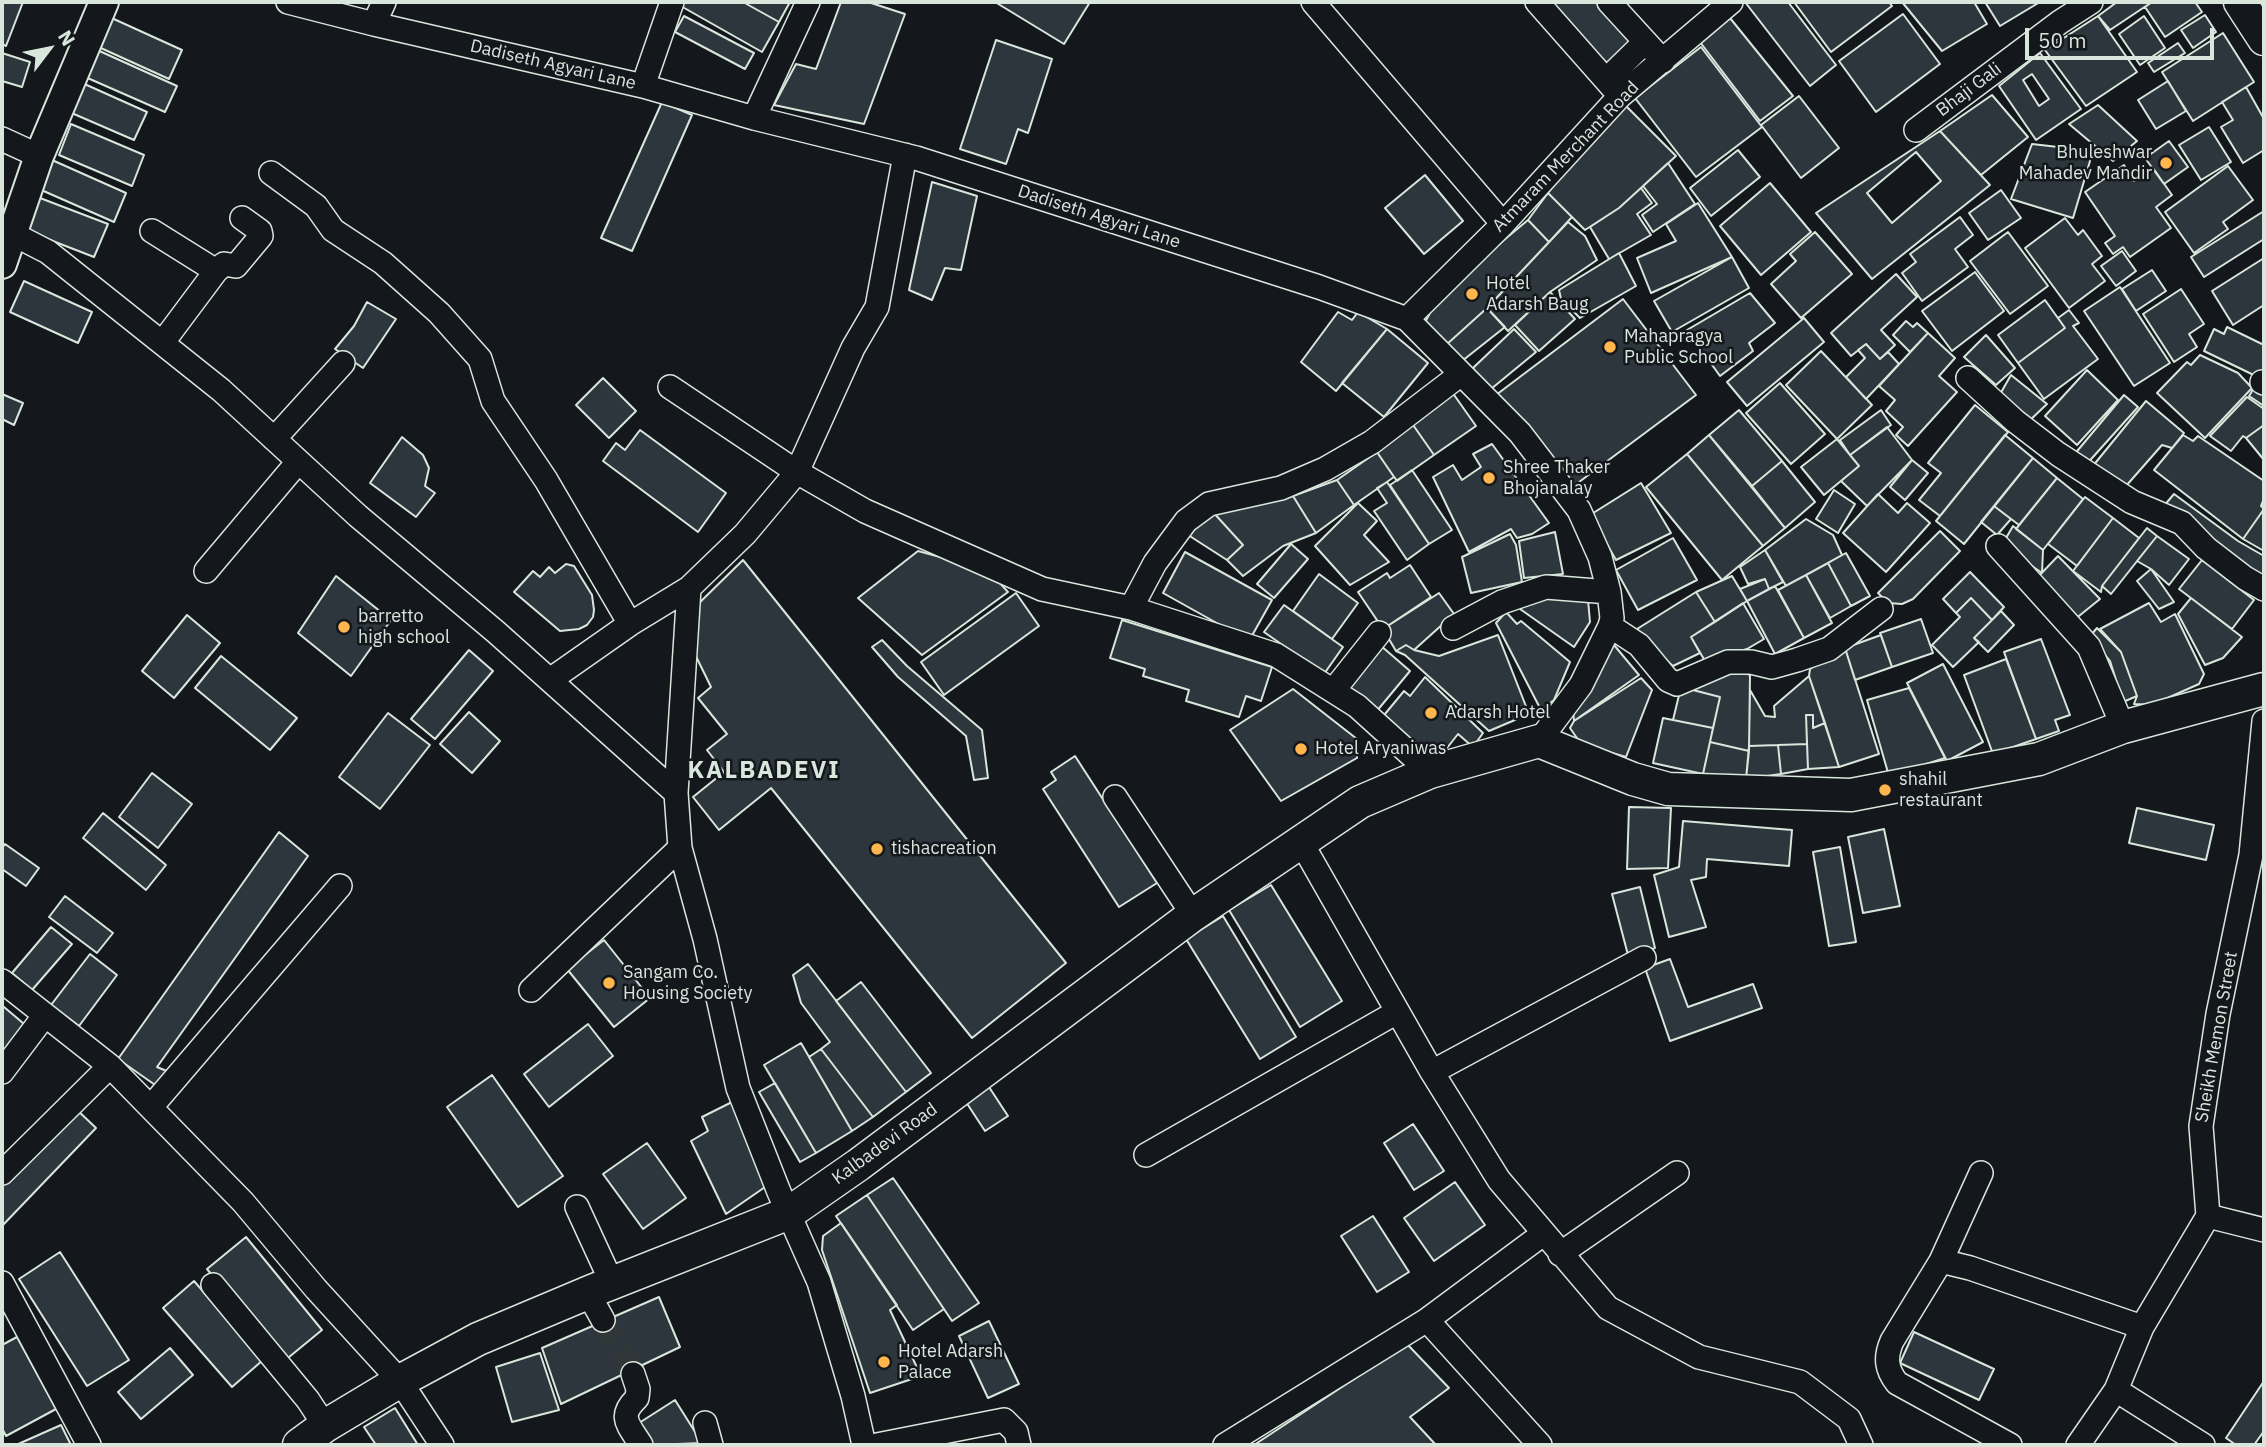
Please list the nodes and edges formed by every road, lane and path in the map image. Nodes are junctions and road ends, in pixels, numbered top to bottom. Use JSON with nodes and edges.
{"nodes":[{"id":1,"x":103,"y":2,"type":"edge"},
{"id":2,"x":288,"y":2,"type":"edge"},
{"id":3,"x":384,"y":2,"type":"edge"},
{"id":4,"x":672,"y":2,"type":"edge"},
{"id":5,"x":808,"y":2,"type":"edge"},
{"id":6,"x":1313,"y":2,"type":"edge"},
{"id":7,"x":1537,"y":2,"type":"edge"},
{"id":8,"x":1609,"y":2,"type":"edge"},
{"id":9,"x":1731,"y":2,"type":"edge"},
{"id":10,"x":2091,"y":2,"type":"edge"},
{"id":11,"x":2240,"y":2,"type":"edge"},
{"id":12,"x":354,"y":10,"type":"edge"},
{"id":13,"x":374,"y":24,"type":"junction"},
{"id":14,"x":2264,"y":39,"type":"edge"},
{"id":15,"x":1645,"y":41,"type":"junction"},
{"id":16,"x":1663,"y":61,"type":"junction"},
{"id":17,"x":643,"y":86,"type":"junction"},
{"id":18,"x":1613,"y":88,"type":"junction"},
{"id":19,"x":754,"y":118,"type":"junction"},
{"id":20,"x":1916,"y":130,"type":"dead end"},
{"id":21,"x":2,"y":139,"type":"edge"},
{"id":22,"x":905,"y":155,"type":"junction"},
{"id":23,"x":39,"y":156,"type":"junction"},
{"id":24,"x":271,"y":173,"type":"dead end"},
{"id":25,"x":242,"y":218,"type":"dead end"},
{"id":26,"x":1503,"y":224,"type":"junction"},
{"id":27,"x":152,"y":231,"type":"dead end"},
{"id":28,"x":13,"y":234,"type":"junction"},
{"id":29,"x":2,"y":264,"type":"edge"},
{"id":30,"x":216,"y":271,"type":"junction"},
{"id":31,"x":1407,"y":319,"type":"junction"},
{"id":32,"x":163,"y":342,"type":"junction"},
{"id":33,"x":342,"y":363,"type":"dead end"},
{"id":34,"x":1461,"y":374,"type":"junction"},
{"id":35,"x":1968,"y":378,"type":"dead end"},
{"id":36,"x":670,"y":387,"type":"dead end"},
{"id":37,"x":274,"y":439,"type":"junction"},
{"id":38,"x":299,"y":462,"type":"junction"},
{"id":39,"x":797,"y":472,"type":"junction"},
{"id":40,"x":1997,"y":546,"type":"dead end"},
{"id":41,"x":206,"y":571,"type":"dead end"},
{"id":42,"x":688,"y":588,"type":"junction"},
{"id":43,"x":2264,"y":589,"type":"edge"},
{"id":44,"x":1609,"y":592,"type":"junction"},
{"id":45,"x":1131,"y":608,"type":"junction"},
{"id":46,"x":1881,"y":609,"type":"dead end"},
{"id":47,"x":630,"y":624,"type":"junction"},
{"id":48,"x":1610,"y":626,"type":"junction"},
{"id":49,"x":1453,"y":628,"type":"dead end"},
{"id":50,"x":1379,"y":633,"type":"dead end"},
{"id":51,"x":550,"y":680,"type":"junction"},
{"id":52,"x":2264,"y":689,"type":"edge"},
{"id":53,"x":1333,"y":691,"type":"junction"},
{"id":54,"x":2264,"y":721,"type":"edge"},
{"id":55,"x":2123,"y":727,"type":"junction"},
{"id":56,"x":1539,"y":741,"type":"junction"},
{"id":57,"x":1430,"y":772,"type":"junction"},
{"id":58,"x":676,"y":793,"type":"junction"},
{"id":59,"x":1115,"y":797,"type":"dead end"},
{"id":60,"x":1301,"y":842,"type":"junction"},
{"id":61,"x":680,"y":848,"type":"junction"},
{"id":62,"x":340,"y":886,"type":"dead end"},
{"id":63,"x":1193,"y":915,"type":"junction"},
{"id":64,"x":1644,"y":958,"type":"dead end"},
{"id":65,"x":2,"y":981,"type":"edge"},
{"id":66,"x":531,"y":990,"type":"dead end"},
{"id":67,"x":1397,"y":1012,"type":"junction"},
{"id":68,"x":46,"y":1015,"type":"junction"},
{"id":69,"x":110,"y":1066,"type":"junction"},
{"id":70,"x":2,"y":1072,"type":"edge"},
{"id":71,"x":1432,"y":1072,"type":"junction"},
{"id":72,"x":151,"y":1107,"type":"junction"},
{"id":73,"x":1146,"y":1156,"type":"dead end"},
{"id":74,"x":2,"y":1173,"type":"edge"},
{"id":75,"x":1677,"y":1173,"type":"dead end"},
{"id":76,"x":1981,"y":1173,"type":"dead end"},
{"id":77,"x":577,"y":1207,"type":"dead end"},
{"id":78,"x":789,"y":1213,"type":"junction"},
{"id":79,"x":2208,"y":1216,"type":"junction"},
{"id":80,"x":2264,"y":1230,"type":"edge"},
{"id":81,"x":1543,"y":1234,"type":"junction"},
{"id":82,"x":1560,"y":1254,"type":"junction"},
{"id":83,"x":1941,"y":1261,"type":"junction"},
{"id":84,"x":2,"y":1283,"type":"edge"},
{"id":85,"x":213,"y":1285,"type":"dead end"},
{"id":86,"x":600,"y":1288,"type":"junction"},
{"id":87,"x":603,"y":1320,"type":"tunnel mouth"},
{"id":88,"x":1427,"y":1320,"type":"junction"},
{"id":89,"x":2142,"y":1327,"type":"junction"},
{"id":90,"x":633,"y":1374,"type":"tunnel mouth"},
{"id":91,"x":400,"y":1381,"type":"junction"},
{"id":92,"x":2116,"y":1390,"type":"junction"},
{"id":93,"x":325,"y":1426,"type":"junction"},
{"id":94,"x":89,"y":1445,"type":"edge"},
{"id":95,"x":299,"y":1445,"type":"edge"},
{"id":96,"x":442,"y":1445,"type":"edge"},
{"id":97,"x":641,"y":1445,"type":"edge"},
{"id":98,"x":864,"y":1445,"type":"edge"},
{"id":99,"x":877,"y":1445,"type":"edge"},
{"id":100,"x":1019,"y":1445,"type":"edge"},
{"id":101,"x":1225,"y":1445,"type":"edge"},
{"id":102,"x":1540,"y":1445,"type":"edge"},
{"id":103,"x":1861,"y":1445,"type":"edge"},
{"id":104,"x":2010,"y":1445,"type":"edge"},
{"id":105,"x":2078,"y":1445,"type":"edge"},
{"id":106,"x":2203,"y":1445,"type":"edge"}],
"edges":[{"from":1,"to":23,"type":"street"},
{"from":2,"to":12,"type":"street","name":"Dadiseth Agyari Lane"},
{"from":3,"to":13,"type":"street"},
{"from":4,"to":17,"type":"street"},
{"from":5,"to":19,"type":"street"},
{"from":6,"to":26,"type":"street"},
{"from":7,"to":18,"type":"street"},
{"from":8,"to":15,"type":"street"},
{"from":9,"to":16,"type":"street","name":"Atmaram Merchant Road"},
{"from":10,"to":20,"type":"street","name":"Bhaji Gali"},
{"from":11,"to":14,"type":"main road"},
{"from":12,"to":13,"type":"street","name":"Dadiseth Agyari Lane"},
{"from":13,"to":17,"type":"street","name":"Dadiseth Agyari Lane"},
{"from":15,"to":16,"type":"street"},
{"from":15,"to":18,"type":"street"},
{"from":16,"to":18,"type":"street","name":"Atmaram Merchant Road"},
{"from":17,"to":19,"type":"street","name":"Dadiseth Agyari Lane"},
{"from":18,"to":26,"type":"street","name":"Atmaram Merchant Road"},
{"from":19,"to":22,"type":"street","name":"Dadiseth Agyari Lane"},
{"from":21,"to":23,"type":"street"},
{"from":22,"to":31,"type":"street","name":"Dadiseth Agyari Lane"},
{"from":22,"to":39,"type":"street"},
{"from":23,"to":28,"type":"street"},
{"from":24,"to":47,"type":"street"},
{"from":25,"to":30,"type":"street"},
{"from":26,"to":31,"type":"street","name":"Atmaram Merchant Road"},
{"from":27,"to":30,"type":"street"},
{"from":28,"to":29,"type":"street"},
{"from":28,"to":32,"type":"street"},
{"from":30,"to":32,"type":"street"},
{"from":31,"to":34,"type":"street","name":"Dadiseth Agyari Lane"},
{"from":32,"to":37,"type":"street"},
{"from":33,"to":37,"type":"street"},
{"from":34,"to":44,"type":"street","name":"Dadiseth Agyari Lane"},
{"from":34,"to":45,"type":"street"},
{"from":35,"to":43,"type":"street"},
{"from":36,"to":39,"type":"street"},
{"from":37,"to":38,"type":"street"},
{"from":38,"to":41,"type":"street"},
{"from":38,"to":51,"type":"street"},
{"from":39,"to":42,"type":"street"},
{"from":39,"to":45,"type":"street"},
{"from":40,"to":55,"type":"street"},
{"from":42,"to":47,"type":"street"},
{"from":42,"to":58,"type":"street"},
{"from":44,"to":48,"type":"street","name":"Dadiseth Agyari Lane"},
{"from":44,"to":49,"type":"street"},
{"from":45,"to":53,"type":"street"},
{"from":46,"to":48,"type":"street"},
{"from":47,"to":51,"type":"street"},
{"from":48,"to":56,"type":"street","name":"Dadiseth Agyari Lane"},
{"from":50,"to":53,"type":"street"},
{"from":51,"to":58,"type":"street"},
{"from":52,"to":55,"type":"main road"},
{"from":53,"to":57,"type":"street"},
{"from":54,"to":79,"type":"street","name":"Sheikh Memon Street"},
{"from":55,"to":56,"type":"main road"},
{"from":56,"to":57,"type":"main road","name":"Kalbadevi Road"},
{"from":57,"to":60,"type":"main road","name":"Kalbadevi Road"},
{"from":58,"to":61,"type":"street"},
{"from":59,"to":63,"type":"street"},
{"from":60,"to":63,"type":"main road","name":"Kalbadevi Road"},
{"from":60,"to":67,"type":"street"},
{"from":61,"to":66,"type":"street"},
{"from":61,"to":78,"type":"street"},
{"from":62,"to":72,"type":"street"},
{"from":63,"to":78,"type":"main road","name":"Kalbadevi Road"},
{"from":64,"to":71,"type":"street"},
{"from":65,"to":68,"type":"street"},
{"from":67,"to":71,"type":"street"},
{"from":67,"to":73,"type":"street"},
{"from":68,"to":69,"type":"street"},
{"from":68,"to":70,"type":"street"},
{"from":69,"to":72,"type":"street"},
{"from":69,"to":74,"type":"street"},
{"from":71,"to":81,"type":"street"},
{"from":72,"to":91,"type":"street"},
{"from":75,"to":82,"type":"street"},
{"from":76,"to":83,"type":"street"},
{"from":77,"to":86,"type":"street"},
{"from":78,"to":86,"type":"main road","name":"Kalbadevi Road"},
{"from":78,"to":98,"type":"street"},
{"from":79,"to":80,"type":"street"},
{"from":79,"to":89,"type":"street"},
{"from":81,"to":82,"type":"street"},
{"from":81,"to":88,"type":"street"},
{"from":82,"to":103,"type":"street"},
{"from":83,"to":89,"type":"street"},
{"from":83,"to":104,"type":"street"},
{"from":84,"to":94,"type":"street"},
{"from":85,"to":93,"type":"street"},
{"from":86,"to":87,"type":"street"},
{"from":86,"to":91,"type":"main road","name":"Kalbadevi Road"},
{"from":88,"to":101,"type":"street"},
{"from":88,"to":102,"type":"street"},
{"from":89,"to":92,"type":"street"},
{"from":90,"to":97,"type":"street"},
{"from":91,"to":93,"type":"main road","name":"Kalbadevi Road"},
{"from":91,"to":96,"type":"street"},
{"from":92,"to":105,"type":"street"},
{"from":92,"to":106,"type":"street"},
{"from":93,"to":95,"type":"main road","name":"Kalbadevi Road"},
{"from":99,"to":100,"type":"street"}]}
